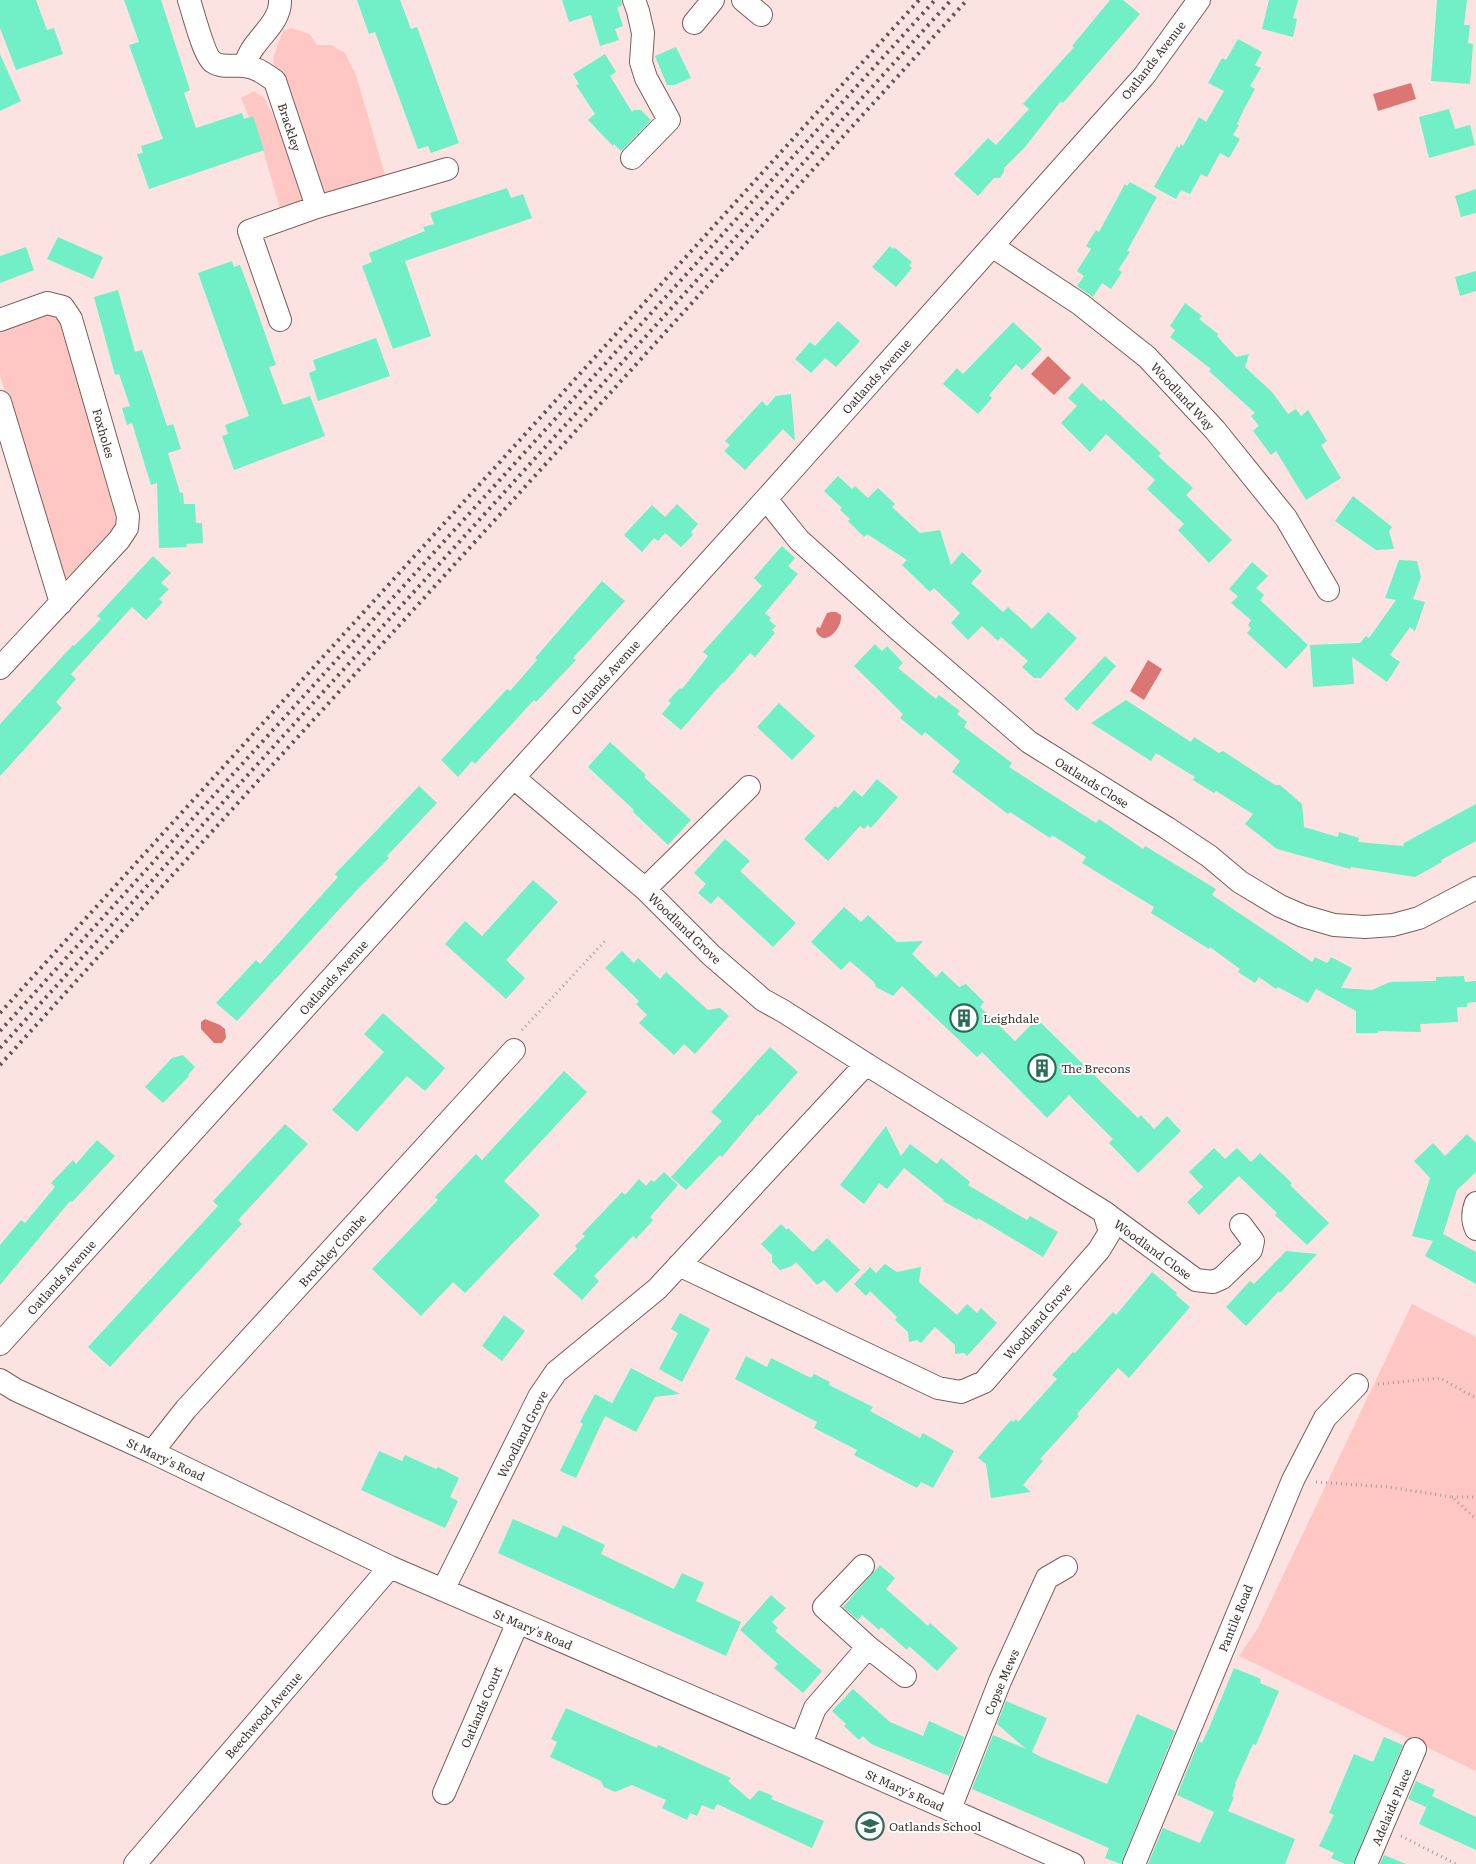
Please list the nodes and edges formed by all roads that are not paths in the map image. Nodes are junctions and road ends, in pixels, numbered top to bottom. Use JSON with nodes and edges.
{"nodes":[{"id":1,"x":189,"y":0,"type":"edge"},
{"id":2,"x":280,"y":0,"type":"edge"},
{"id":3,"x":634,"y":0,"type":"edge"},
{"id":4,"x":713,"y":0,"type":"edge"},
{"id":5,"x":743,"y":0,"type":"edge"},
{"id":6,"x":1199,"y":0,"type":"edge"},
{"id":7,"x":761,"y":14,"type":"dead end"},
{"id":8,"x":694,"y":22,"type":"dead end"},
{"id":9,"x":244,"y":66,"type":"junction"},
{"id":10,"x":632,"y":158,"type":"dead end"},
{"id":11,"x":447,"y":169,"type":"dead end"},
{"id":12,"x":317,"y":208,"type":"junction"},
{"id":13,"x":992,"y":246,"type":"junction"},
{"id":14,"x":0,"y":320,"type":"edge"},
{"id":15,"x":280,"y":320,"type":"dead end"},
{"id":16,"x":0,"y":402,"type":"edge"},
{"id":17,"x":766,"y":499,"type":"junction"},
{"id":18,"x":1328,"y":590,"type":"dead end"},
{"id":19,"x":61,"y":603,"type":"junction"},
{"id":20,"x":0,"y":668,"type":"edge"},
{"id":21,"x":514,"y":778,"type":"junction"},
{"id":22,"x":749,"y":787,"type":"dead end"},
{"id":23,"x":1476,"y":888,"type":"edge"},
{"id":24,"x":645,"y":889,"type":"junction"},
{"id":25,"x":514,"y":1050,"type":"road end"},
{"id":26,"x":866,"y":1064,"type":"junction"},
{"id":27,"x":1476,"y":1204,"type":"edge"},
{"id":28,"x":1104,"y":1212,"type":"junction"},
{"id":29,"x":1241,"y":1225,"type":"dead end"},
{"id":30,"x":1476,"y":1229,"type":"edge"},
{"id":31,"x":679,"y":1265,"type":"junction"},
{"id":32,"x":0,"y":1344,"type":"edge"},
{"id":33,"x":0,"y":1380,"type":"edge"},
{"id":34,"x":1357,"y":1386,"type":"road end"},
{"id":35,"x":152,"y":1452,"type":"junction"},
{"id":36,"x":863,"y":1566,"type":"dead end"},
{"id":37,"x":390,"y":1567,"type":"junction"},
{"id":38,"x":1066,"y":1567,"type":"dead end"},
{"id":39,"x":444,"y":1590,"type":"junction"},
{"id":40,"x":518,"y":1622,"type":"junction"},
{"id":41,"x":868,"y":1647,"type":"junction"},
{"id":42,"x":906,"y":1676,"type":"dead end"},
{"id":43,"x":801,"y":1744,"type":"junction"},
{"id":44,"x":1415,"y":1749,"type":"dead end"},
{"id":45,"x":444,"y":1793,"type":"dead end"},
{"id":46,"x":950,"y":1809,"type":"junction"},
{"id":47,"x":135,"y":1864,"type":"edge"},
{"id":48,"x":1073,"y":1864,"type":"edge"},
{"id":49,"x":1134,"y":1864,"type":"edge"},
{"id":50,"x":1366,"y":1864,"type":"edge"}],
"edges":[{"from":1,"to":9,"type":"street","name":"Brackley"},
{"from":2,"to":9,"type":"street"},
{"from":3,"to":10,"type":"street"},
{"from":4,"to":8,"type":"street"},
{"from":5,"to":7,"type":"street"},
{"from":6,"to":13,"type":"street","name":"Oatlands Avenue"},
{"from":9,"to":12,"type":"street","name":"Brackley"},
{"from":11,"to":12,"type":"street"},
{"from":12,"to":15,"type":"street"},
{"from":13,"to":17,"type":"street","name":"Oatlands Avenue"},
{"from":13,"to":18,"type":"street","name":"Woodland Way"},
{"from":14,"to":19,"type":"street","name":"Foxholes"},
{"from":16,"to":19,"type":"street"},
{"from":17,"to":21,"type":"street","name":"Oatlands Avenue"},
{"from":17,"to":23,"type":"street","name":"Oatlands Close"},
{"from":19,"to":20,"type":"street","name":"Foxholes"},
{"from":21,"to":24,"type":"street","name":"Woodland Grove"},
{"from":21,"to":32,"type":"street","name":"Oatlands Avenue"},
{"from":22,"to":24,"type":"street"},
{"from":24,"to":26,"type":"street","name":"Woodland Grove"},
{"from":25,"to":35,"type":"street","name":"Brockley Combe"},
{"from":26,"to":28,"type":"street","name":"Woodland Grove"},
{"from":26,"to":31,"type":"street","name":"Woodland Grove"},
{"from":27,"to":30,"type":"street"},
{"from":28,"to":29,"type":"street","name":"Woodland Close"},
{"from":28,"to":31,"type":"street","name":"Woodland Grove"},
{"from":31,"to":39,"type":"street","name":"Woodland Grove"},
{"from":33,"to":35,"type":"street","name":"St Mary's Road"},
{"from":34,"to":49,"type":"street","name":"Pantile Road"},
{"from":35,"to":37,"type":"street","name":"St Mary's Road"},
{"from":36,"to":41,"type":"street"},
{"from":37,"to":39,"type":"street","name":"St Mary's Road"},
{"from":37,"to":47,"type":"street","name":"Beechwood Avenue"},
{"from":38,"to":46,"type":"street","name":"Copse Mews"},
{"from":39,"to":40,"type":"street","name":"St Mary's Road"},
{"from":40,"to":43,"type":"street","name":"St Mary's Road"},
{"from":40,"to":45,"type":"street","name":"Oatlands Court"},
{"from":41,"to":42,"type":"street"},
{"from":41,"to":43,"type":"street"},
{"from":43,"to":46,"type":"street","name":"St Mary's Road"},
{"from":44,"to":50,"type":"street","name":"Adelaide Place"},
{"from":46,"to":48,"type":"street","name":"St Mary's Road"}]}
